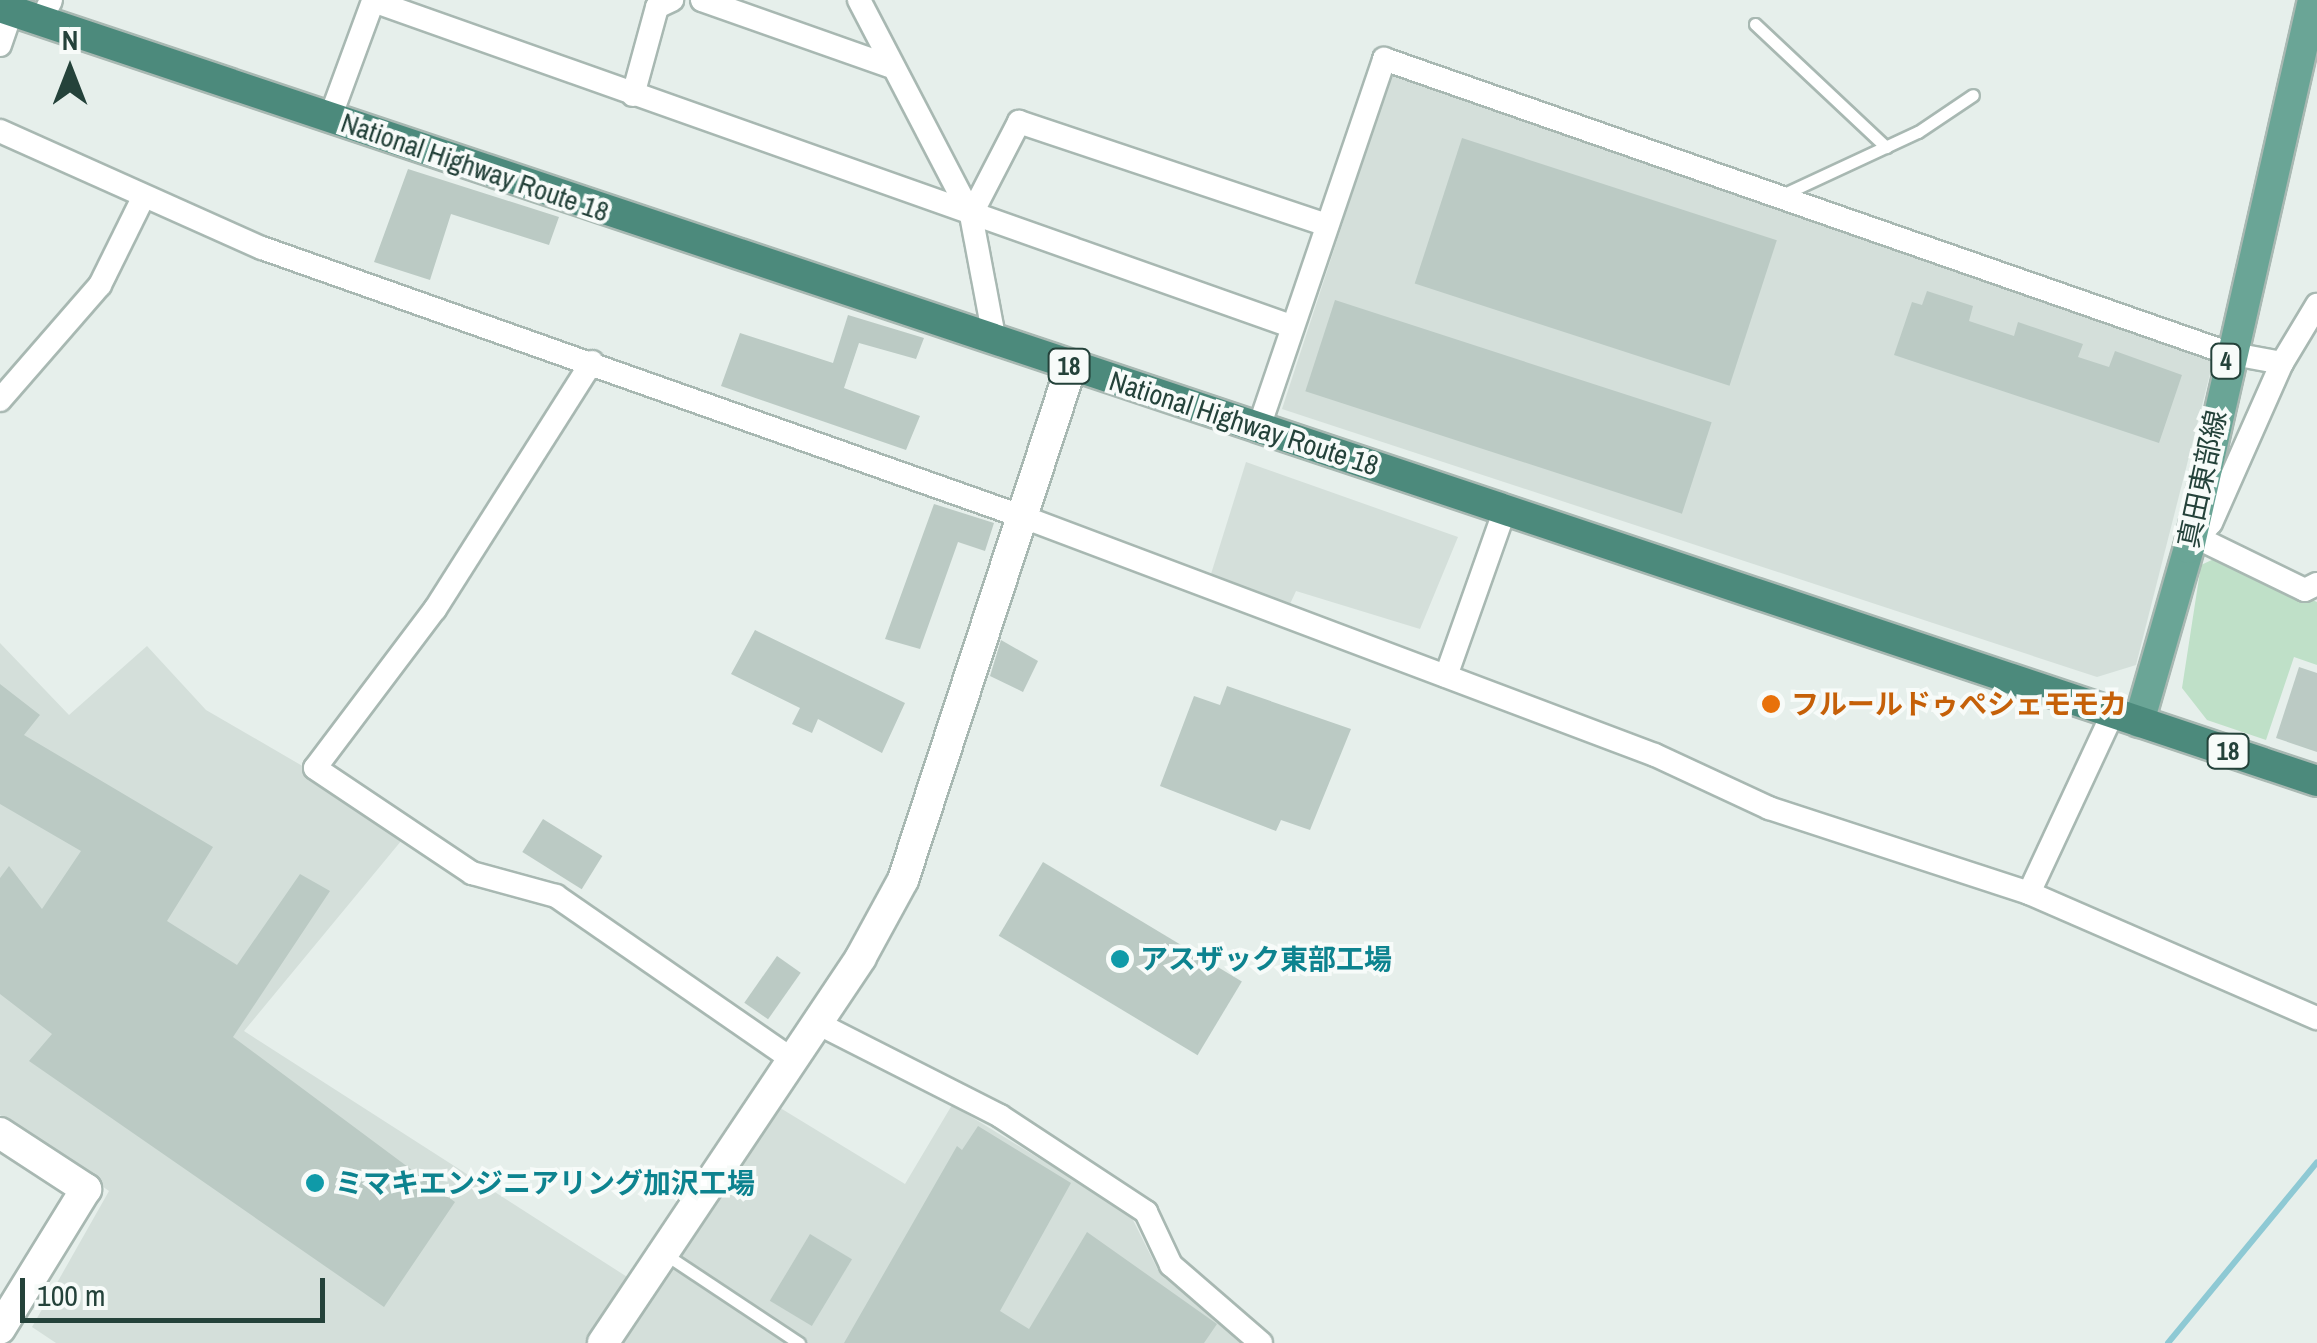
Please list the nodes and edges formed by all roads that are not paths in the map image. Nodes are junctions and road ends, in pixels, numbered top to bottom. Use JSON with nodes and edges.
{"nodes":[{"id":1,"x":672,"y":0,"type":"edge"},
{"id":2,"x":702,"y":0,"type":"edge"},
{"id":3,"x":859,"y":0,"type":"edge"},
{"id":4,"x":886,"y":0,"type":"edge"},
{"id":5,"x":2313,"y":0,"type":"edge"},
{"id":6,"x":26,"y":10,"type":"edge"},
{"id":7,"x":875,"y":22,"type":"junction"},
{"id":8,"x":1755,"y":24,"type":"dead end"},
{"id":9,"x":0,"y":45,"type":"edge"},
{"id":10,"x":889,"y":66,"type":"junction"},
{"id":11,"x":634,"y":95,"type":"junction"},
{"id":12,"x":1973,"y":96,"type":"dead end"},
{"id":13,"x":330,"y":118,"type":"junction"},
{"id":14,"x":2,"y":137,"type":"edge"},
{"id":15,"x":1886,"y":147,"type":"junction"},
{"id":16,"x":143,"y":198,"type":"junction"},
{"id":17,"x":1774,"y":199,"type":"junction"},
{"id":18,"x":972,"y":215,"type":"junction"},
{"id":19,"x":1327,"y":225,"type":"junction"},
{"id":20,"x":2317,"y":305,"type":"edge"},
{"id":21,"x":1291,"y":326,"type":"junction"},
{"id":22,"x":995,"y":342,"type":"junction"},
{"id":23,"x":2228,"y":352,"type":"junction"},
{"id":24,"x":592,"y":362,"type":"junction"},
{"id":25,"x":2282,"y":363,"type":"junction"},
{"id":26,"x":1072,"y":367,"type":"junction"},
{"id":27,"x":0,"y":400,"type":"edge"},
{"id":28,"x":1259,"y":426,"type":"junction"},
{"id":29,"x":1505,"y":509,"type":"junction"},
{"id":30,"x":1026,"y":518,"type":"junction"},
{"id":31,"x":2196,"y":544,"type":"junction"},
{"id":32,"x":2317,"y":584,"type":"edge"},
{"id":33,"x":1446,"y":676,"type":"junction"},
{"id":34,"x":2126,"y":718,"type":"junction"},
{"id":35,"x":2317,"y":781,"type":"edge"},
{"id":36,"x":2028,"y":893,"type":"junction"},
{"id":37,"x":2317,"y":1018,"type":"edge"},
{"id":38,"x":817,"y":1023,"type":"junction"},
{"id":39,"x":791,"y":1060,"type":"junction"},
{"id":40,"x":0,"y":1133,"type":"edge"},
{"id":41,"x":663,"y":1253,"type":"junction"},
{"id":42,"x":0,"y":1329,"type":"edge"},
{"id":43,"x":602,"y":1343,"type":"edge"},
{"id":44,"x":799,"y":1343,"type":"edge"},
{"id":45,"x":1261,"y":1343,"type":"edge"}],
"edges":[{"from":1,"to":11,"type":"street"},
{"from":2,"to":10,"type":"street"},
{"from":3,"to":7,"type":"street"},
{"from":4,"to":7,"type":"street"},
{"from":5,"to":23,"type":"main road","name":"真田東部線","number":"4"},
{"from":6,"to":9,"type":"street"},
{"from":6,"to":13,"type":"highway","name":"National Highway Route 18","number":"18"},
{"from":7,"to":10,"type":"street"},
{"from":8,"to":15,"type":"lane"},
{"from":10,"to":18,"type":"street"},
{"from":11,"to":13,"type":"street"},
{"from":11,"to":18,"type":"street"},
{"from":12,"to":15,"type":"lane"},
{"from":13,"to":22,"type":"highway","name":"National Highway Route 18","number":"18"},
{"from":14,"to":16,"type":"street"},
{"from":15,"to":17,"type":"lane"},
{"from":16,"to":24,"type":"street"},
{"from":16,"to":27,"type":"street"},
{"from":17,"to":19,"type":"street"},
{"from":17,"to":23,"type":"street"},
{"from":18,"to":19,"type":"street"},
{"from":18,"to":21,"type":"street"},
{"from":18,"to":22,"type":"street"},
{"from":19,"to":21,"type":"street"},
{"from":20,"to":25,"type":"street"},
{"from":21,"to":28,"type":"street"},
{"from":22,"to":26,"type":"highway","name":"National Highway Route 18","number":"18"},
{"from":23,"to":25,"type":"street"},
{"from":23,"to":31,"type":"main road","name":"真田東部線","number":"4"},
{"from":24,"to":30,"type":"street"},
{"from":24,"to":39,"type":"street"},
{"from":25,"to":31,"type":"street"},
{"from":26,"to":28,"type":"highway","name":"National Highway Route 18","number":"18"},
{"from":26,"to":30,"type":"street"},
{"from":28,"to":29,"type":"highway","name":"National Highway Route 18","number":"18"},
{"from":29,"to":33,"type":"street"},
{"from":29,"to":34,"type":"highway","name":"National Highway Route 18","number":"18"},
{"from":30,"to":33,"type":"street"},
{"from":30,"to":38,"type":"street"},
{"from":31,"to":32,"type":"street"},
{"from":31,"to":34,"type":"main road","name":"真田東部線","number":"4"},
{"from":33,"to":36,"type":"street"},
{"from":34,"to":35,"type":"highway","name":"National Highway Route 18","number":"18"},
{"from":34,"to":36,"type":"street"},
{"from":36,"to":37,"type":"street"},
{"from":38,"to":39,"type":"street"},
{"from":38,"to":45,"type":"street"},
{"from":39,"to":41,"type":"street"},
{"from":40,"to":42,"type":"street"},
{"from":41,"to":43,"type":"street"},
{"from":41,"to":44,"type":"lane"}]}
